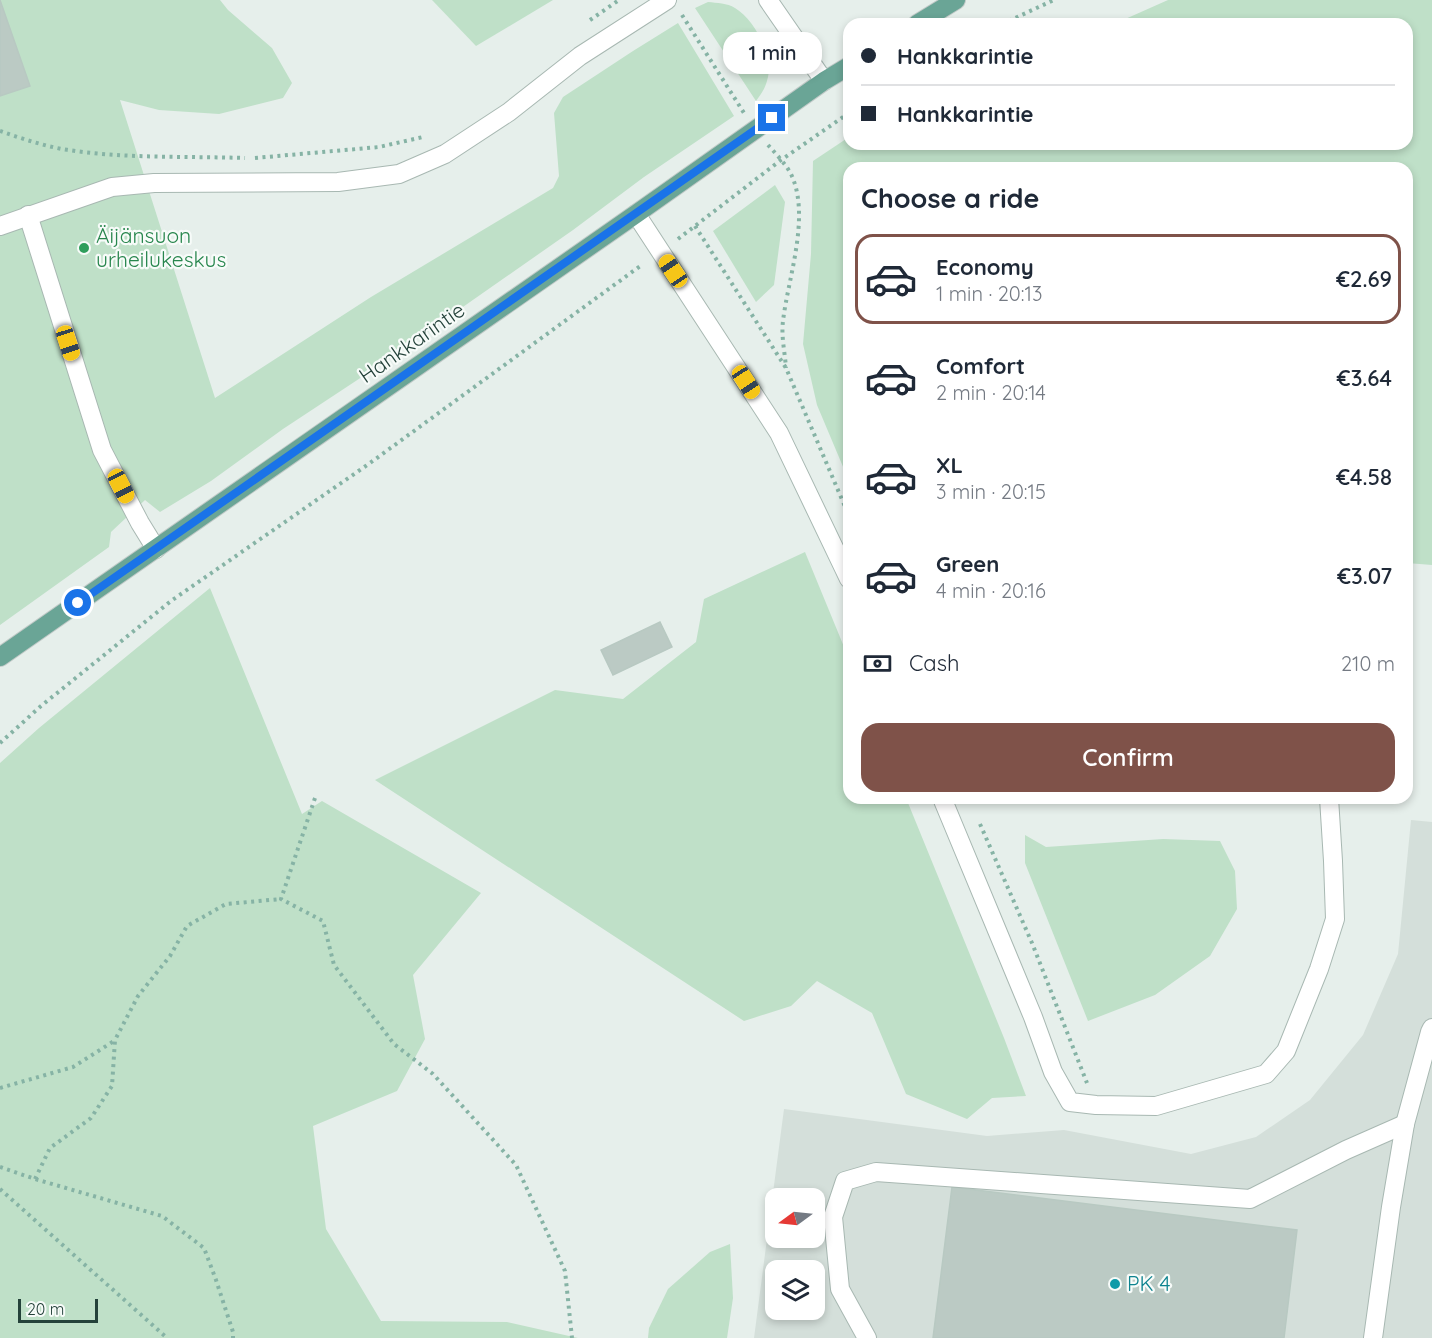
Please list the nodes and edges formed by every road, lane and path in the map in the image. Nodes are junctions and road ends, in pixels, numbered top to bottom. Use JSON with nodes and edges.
{"nodes":[{"id":1,"x":619,"y":0,"type":"edge"},
{"id":2,"x":768,"y":0,"type":"edge"},
{"id":3,"x":956,"y":0,"type":"edge"},
{"id":4,"x":1054,"y":0,"type":"edge"},
{"id":5,"x":673,"y":5,"type":"edge"},
{"id":6,"x":927,"y":18,"type":"edge"},
{"id":7,"x":1015,"y":18,"type":"edge"},
{"id":8,"x":582,"y":26,"type":"dead end"},
{"id":9,"x":843,"y":70,"type":"edge"},
{"id":10,"x":824,"y":81,"type":"junction"},
{"id":11,"x":843,"y":116,"type":"edge"},
{"id":12,"x":0,"y":131,"type":"edge"},
{"id":13,"x":755,"y":131,"type":"junction"},
{"id":14,"x":429,"y":136,"type":"dead end"},
{"id":15,"x":782,"y":160,"type":"junction"},
{"id":16,"x":636,"y":214,"type":"junction"},
{"id":17,"x":28,"y":215,"type":"junction"},
{"id":18,"x":0,"y":226,"type":"edge"},
{"id":19,"x":695,"y":226,"type":"junction"},
{"id":20,"x":660,"y":252,"type":"junction"},
{"id":21,"x":786,"y":368,"type":"junction"},
{"id":22,"x":843,"y":502,"type":"edge"},
{"id":23,"x":156,"y":549,"type":"junction"},
{"id":24,"x":843,"y":566,"type":"edge"},
{"id":25,"x":0,"y":657,"type":"edge"},
{"id":26,"x":0,"y":743,"type":"edge"},
{"id":27,"x":315,"y":798,"type":"dead end"},
{"id":28,"x":944,"y":804,"type":"edge"},
{"id":29,"x":1329,"y":804,"type":"edge"},
{"id":30,"x":977,"y":817,"type":"dead end"},
{"id":31,"x":280,"y":899,"type":"junction"},
{"id":32,"x":1432,"y":1028,"type":"edge"},
{"id":33,"x":115,"y":1040,"type":"junction"},
{"id":34,"x":0,"y":1088,"type":"edge"},
{"id":35,"x":1096,"y":1105,"type":"junction"},
{"id":36,"x":1405,"y":1124,"type":"junction"},
{"id":37,"x":0,"y":1167,"type":"edge"},
{"id":38,"x":35,"y":1179,"type":"junction"},
{"id":39,"x":0,"y":1189,"type":"edge"},
{"id":40,"x":167,"y":1338,"type":"edge"},
{"id":41,"x":233,"y":1338,"type":"edge"},
{"id":42,"x":572,"y":1338,"type":"edge"},
{"id":43,"x":867,"y":1338,"type":"edge"},
{"id":44,"x":1373,"y":1338,"type":"edge"}],
"edges":[{"from":1,"to":8,"type":"path"},
{"from":2,"to":10,"type":"street"},
{"from":3,"to":6,"type":"main road"},
{"from":4,"to":7,"type":"path"},
{"from":5,"to":13,"type":"path"},
{"from":5,"to":17,"type":"street"},
{"from":9,"to":10,"type":"main road","name":"Hankkarintie"},
{"from":10,"to":13,"type":"main road","name":"Hankkarintie"},
{"from":11,"to":15,"type":"path"},
{"from":12,"to":14,"type":"path"},
{"from":13,"to":15,"type":"path"},
{"from":13,"to":16,"type":"main road","name":"Hankkarintie"},
{"from":15,"to":19,"type":"path"},
{"from":15,"to":21,"type":"path"},
{"from":16,"to":20,"type":"street"},
{"from":16,"to":23,"type":"main road","name":"Hankkarintie"},
{"from":17,"to":18,"type":"street"},
{"from":17,"to":23,"type":"street"},
{"from":19,"to":20,"type":"path"},
{"from":19,"to":21,"type":"path"},
{"from":20,"to":24,"type":"street"},
{"from":20,"to":26,"type":"path"},
{"from":21,"to":22,"type":"path"},
{"from":23,"to":25,"type":"main road","name":"Hankkarintie"},
{"from":27,"to":31,"type":"path"},
{"from":28,"to":35,"type":"street"},
{"from":29,"to":35,"type":"street"},
{"from":30,"to":35,"type":"path"},
{"from":31,"to":33,"type":"path"},
{"from":31,"to":42,"type":"path"},
{"from":32,"to":36,"type":"street"},
{"from":33,"to":34,"type":"path"},
{"from":33,"to":38,"type":"path"},
{"from":36,"to":43,"type":"street"},
{"from":36,"to":44,"type":"street"},
{"from":37,"to":38,"type":"path"},
{"from":38,"to":41,"type":"path"},
{"from":39,"to":40,"type":"path"}]}
